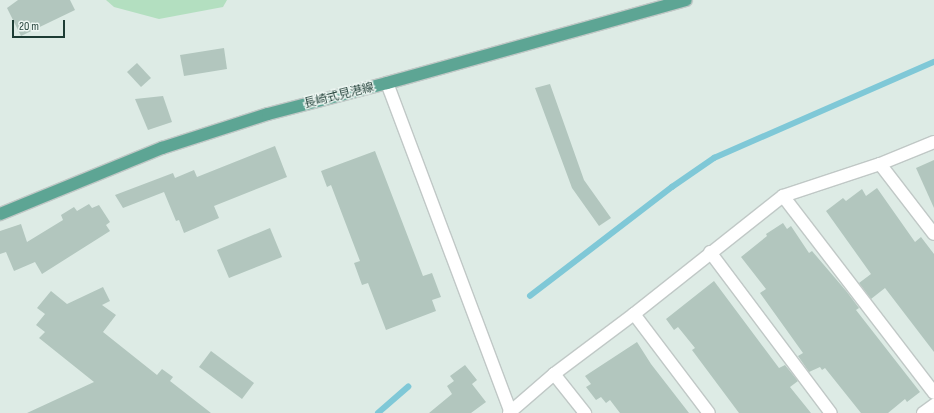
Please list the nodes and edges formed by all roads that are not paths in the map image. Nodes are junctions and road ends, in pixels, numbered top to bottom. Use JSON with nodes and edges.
{"nodes":[{"id":1,"x":686,"y":0,"type":"edge"},
{"id":2,"x":387,"y":83,"type":"junction"},
{"id":3,"x":934,"y":142,"type":"edge"},
{"id":4,"x":880,"y":164,"type":"junction"},
{"id":5,"x":783,"y":196,"type":"junction"},
{"id":6,"x":0,"y":214,"type":"edge"},
{"id":7,"x":934,"y":234,"type":"edge"},
{"id":8,"x":710,"y":252,"type":"junction"},
{"id":9,"x":634,"y":314,"type":"junction"},
{"id":10,"x":554,"y":374,"type":"junction"},
{"id":11,"x":934,"y":393,"type":"edge"},
{"id":12,"x":934,"y":405,"type":"edge"},
{"id":13,"x":510,"y":413,"type":"edge"},
{"id":14,"x":586,"y":413,"type":"edge"},
{"id":15,"x":709,"y":413,"type":"edge"},
{"id":16,"x":831,"y":413,"type":"edge"},
{"id":17,"x":923,"y":413,"type":"edge"}],
"edges":[{"from":1,"to":2,"type":"main road","name":"長崎式見港線"},
{"from":2,"to":6,"type":"main road","name":"長崎式見港線"},
{"from":2,"to":13,"type":"street"},
{"from":3,"to":4,"type":"street"},
{"from":4,"to":5,"type":"street"},
{"from":4,"to":7,"type":"street"},
{"from":5,"to":8,"type":"street"},
{"from":5,"to":11,"type":"street"},
{"from":8,"to":9,"type":"street"},
{"from":8,"to":16,"type":"street"},
{"from":9,"to":10,"type":"street"},
{"from":9,"to":15,"type":"street"},
{"from":10,"to":13,"type":"street"},
{"from":10,"to":14,"type":"street"},
{"from":12,"to":17,"type":"street"}]}
